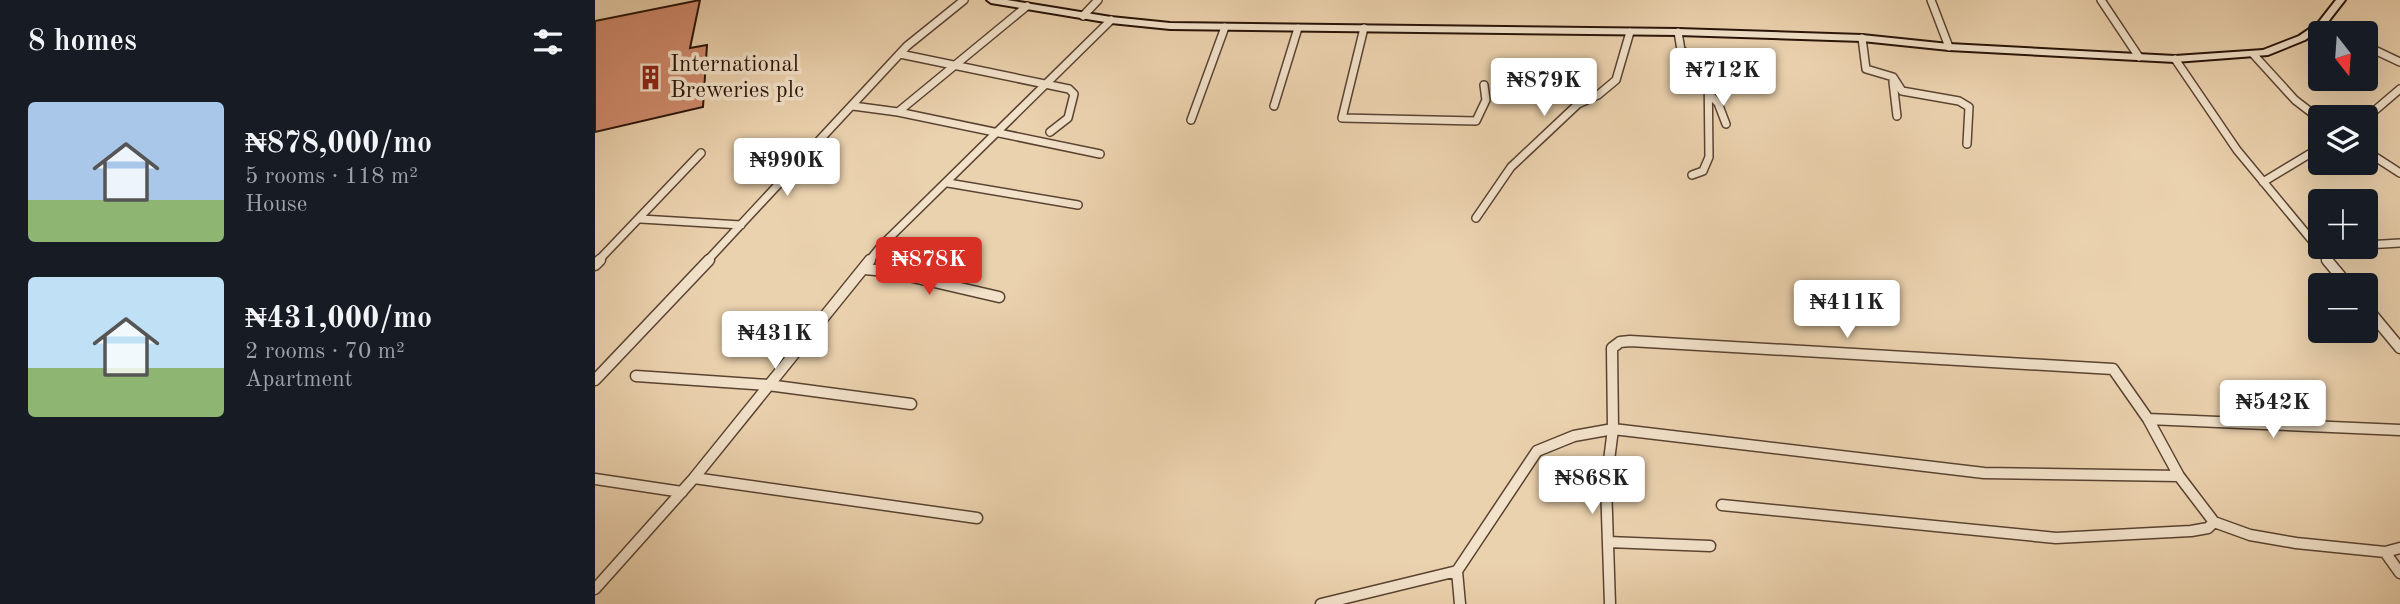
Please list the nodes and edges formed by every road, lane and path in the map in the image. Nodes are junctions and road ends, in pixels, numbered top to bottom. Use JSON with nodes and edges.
{"nodes":[{"id":1,"x":964,"y":0,"type":"edge"},
{"id":2,"x":992,"y":0,"type":"edge"},
{"id":3,"x":1098,"y":0,"type":"edge"},
{"id":4,"x":1931,"y":0,"type":"edge"},
{"id":5,"x":2101,"y":0,"type":"edge"},
{"id":6,"x":2341,"y":0,"type":"edge"},
{"id":7,"x":1027,"y":6,"type":"junction"},
{"id":8,"x":1083,"y":16,"type":"junction"},
{"id":9,"x":1111,"y":20,"type":"junction"},
{"id":10,"x":2324,"y":21,"type":"edge"},
{"id":11,"x":1224,"y":27,"type":"junction"},
{"id":12,"x":1364,"y":28,"type":"junction"},
{"id":13,"x":1297,"y":29,"type":"junction"},
{"id":14,"x":1630,"y":32,"type":"junction"},
{"id":15,"x":1678,"y":32,"type":"junction"},
{"id":16,"x":2308,"y":34,"type":"edge"},
{"id":17,"x":1862,"y":38,"type":"junction"},
{"id":18,"x":1949,"y":47,"type":"junction"},
{"id":19,"x":2378,"y":52,"type":"edge"},
{"id":20,"x":899,"y":54,"type":"junction"},
{"id":21,"x":2254,"y":55,"type":"junction"},
{"id":22,"x":2139,"y":57,"type":"junction"},
{"id":23,"x":2175,"y":59,"type":"junction"},
{"id":24,"x":2400,"y":62,"type":"edge"},
{"id":25,"x":954,"y":65,"type":"junction"},
{"id":26,"x":1893,"y":77,"type":"junction"},
{"id":27,"x":1045,"y":85,"type":"junction"},
{"id":28,"x":1484,"y":85,"type":"dead end"},
{"id":29,"x":2400,"y":89,"type":"edge"},
{"id":30,"x":1709,"y":93,"type":"junction"},
{"id":31,"x":853,"y":106,"type":"junction"},
{"id":32,"x":1273,"y":106,"type":"dead end"},
{"id":33,"x":2378,"y":108,"type":"edge"},
{"id":34,"x":2308,"y":110,"type":"edge"},
{"id":35,"x":898,"y":113,"type":"junction"},
{"id":36,"x":1897,"y":116,"type":"dead end"},
{"id":37,"x":1191,"y":120,"type":"dead end"},
{"id":38,"x":1726,"y":124,"type":"dead end"},
{"id":39,"x":1050,"y":132,"type":"dead end"},
{"id":40,"x":996,"y":134,"type":"junction"},
{"id":41,"x":1967,"y":144,"type":"dead end"},
{"id":42,"x":701,"y":153,"type":"dead end"},
{"id":43,"x":1100,"y":154,"type":"dead end"},
{"id":44,"x":2308,"y":155,"type":"edge"},
{"id":45,"x":2378,"y":158,"type":"edge"},
{"id":46,"x":2400,"y":173,"type":"edge"},
{"id":47,"x":1692,"y":175,"type":"dead end"},
{"id":48,"x":2263,"y":182,"type":"junction"},
{"id":49,"x":948,"y":183,"type":"junction"},
{"id":50,"x":1078,"y":205,"type":"dead end"},
{"id":51,"x":1476,"y":218,"type":"dead end"},
{"id":52,"x":641,"y":219,"type":"junction"},
{"id":53,"x":741,"y":225,"type":"junction"},
{"id":54,"x":2308,"y":234,"type":"edge"},
{"id":55,"x":2378,"y":245,"type":"edge"},
{"id":56,"x":2399,"y":245,"type":"edge"},
{"id":57,"x":2328,"y":259,"type":"edge"},
{"id":58,"x":595,"y":265,"type":"edge"},
{"id":59,"x":865,"y":269,"type":"junction"},
{"id":60,"x":2339,"y":273,"type":"edge"},
{"id":61,"x":998,"y":297,"type":"dead end"},
{"id":62,"x":2378,"y":321,"type":"edge"},
{"id":63,"x":2398,"y":344,"type":"edge"},
{"id":64,"x":636,"y":376,"type":"dead end"},
{"id":65,"x":595,"y":380,"type":"edge"},
{"id":66,"x":768,"y":385,"type":"junction"},
{"id":67,"x":911,"y":404,"type":"dead end"},
{"id":68,"x":2148,"y":419,"type":"junction"},
{"id":69,"x":1613,"y":429,"type":"junction"},
{"id":70,"x":2400,"y":430,"type":"edge"},
{"id":71,"x":2179,"y":476,"type":"junction"},
{"id":72,"x":694,"y":478,"type":"junction"},
{"id":73,"x":595,"y":479,"type":"edge"},
{"id":74,"x":682,"y":492,"type":"junction"},
{"id":75,"x":1723,"y":505,"type":"dead end"},
{"id":76,"x":977,"y":518,"type":"dead end"},
{"id":77,"x":2214,"y":522,"type":"junction"},
{"id":78,"x":1608,"y":542,"type":"junction"},
{"id":79,"x":1710,"y":546,"type":"dead end"},
{"id":80,"x":2400,"y":548,"type":"edge"},
{"id":81,"x":2385,"y":552,"type":"junction"},
{"id":82,"x":1457,"y":571,"type":"junction"},
{"id":83,"x":2400,"y":573,"type":"edge"},
{"id":84,"x":595,"y":589,"type":"edge"},
{"id":85,"x":1321,"y":604,"type":"edge"},
{"id":86,"x":1460,"y":604,"type":"edge"},
{"id":87,"x":1610,"y":604,"type":"edge"}],
"edges":[{"from":1,"to":20,"type":"street"},
{"from":2,"to":7,"type":"main road"},
{"from":3,"to":8,"type":"street"},
{"from":4,"to":18,"type":"street"},
{"from":5,"to":22,"type":"street"},
{"from":6,"to":10,"type":"main road"},
{"from":7,"to":8,"type":"main road"},
{"from":7,"to":25,"type":"street"},
{"from":8,"to":9,"type":"main road"},
{"from":9,"to":11,"type":"main road"},
{"from":9,"to":27,"type":"street"},
{"from":11,"to":13,"type":"main road"},
{"from":11,"to":37,"type":"street"},
{"from":12,"to":13,"type":"main road"},
{"from":12,"to":14,"type":"main road"},
{"from":12,"to":28,"type":"street"},
{"from":13,"to":32,"type":"street"},
{"from":14,"to":15,"type":"main road"},
{"from":14,"to":51,"type":"street"},
{"from":15,"to":17,"type":"main road"},
{"from":15,"to":30,"type":"street"},
{"from":16,"to":21,"type":"main road"},
{"from":17,"to":18,"type":"main road"},
{"from":17,"to":26,"type":"street"},
{"from":18,"to":22,"type":"main road"},
{"from":19,"to":24,"type":"street"},
{"from":20,"to":25,"type":"street"},
{"from":20,"to":31,"type":"street"},
{"from":21,"to":23,"type":"main road"},
{"from":21,"to":34,"type":"street"},
{"from":22,"to":23,"type":"main road"},
{"from":23,"to":48,"type":"street"},
{"from":25,"to":27,"type":"street"},
{"from":25,"to":35,"type":"street"},
{"from":26,"to":36,"type":"street"},
{"from":26,"to":41,"type":"street"},
{"from":27,"to":39,"type":"street"},
{"from":27,"to":40,"type":"street"},
{"from":29,"to":33,"type":"street"},
{"from":30,"to":38,"type":"street"},
{"from":30,"to":47,"type":"street"},
{"from":31,"to":35,"type":"street"},
{"from":31,"to":53,"type":"street"},
{"from":35,"to":40,"type":"street"},
{"from":40,"to":43,"type":"street"},
{"from":40,"to":49,"type":"street"},
{"from":42,"to":52,"type":"street"},
{"from":44,"to":48,"type":"street"},
{"from":45,"to":46,"type":"street"},
{"from":48,"to":54,"type":"street"},
{"from":49,"to":50,"type":"street"},
{"from":49,"to":59,"type":"street"},
{"from":52,"to":53,"type":"street"},
{"from":52,"to":58,"type":"street"},
{"from":53,"to":65,"type":"street"},
{"from":55,"to":56,"type":"street"},
{"from":57,"to":60,"type":"street"},
{"from":59,"to":61,"type":"street"},
{"from":59,"to":66,"type":"street"},
{"from":62,"to":63,"type":"street"},
{"from":64,"to":66,"type":"street"},
{"from":66,"to":67,"type":"street"},
{"from":66,"to":72,"type":"street"},
{"from":68,"to":69,"type":"street"},
{"from":68,"to":70,"type":"street"},
{"from":68,"to":71,"type":"street"},
{"from":69,"to":71,"type":"street"},
{"from":69,"to":78,"type":"street"},
{"from":69,"to":82,"type":"street"},
{"from":71,"to":77,"type":"street"},
{"from":72,"to":74,"type":"street"},
{"from":72,"to":76,"type":"street"},
{"from":73,"to":74,"type":"street"},
{"from":74,"to":84,"type":"street"},
{"from":75,"to":77,"type":"street"},
{"from":77,"to":81,"type":"street"},
{"from":78,"to":79,"type":"street"},
{"from":78,"to":87,"type":"street"},
{"from":80,"to":81,"type":"street"},
{"from":81,"to":83,"type":"street"},
{"from":82,"to":85,"type":"street"},
{"from":82,"to":86,"type":"street"}]}
